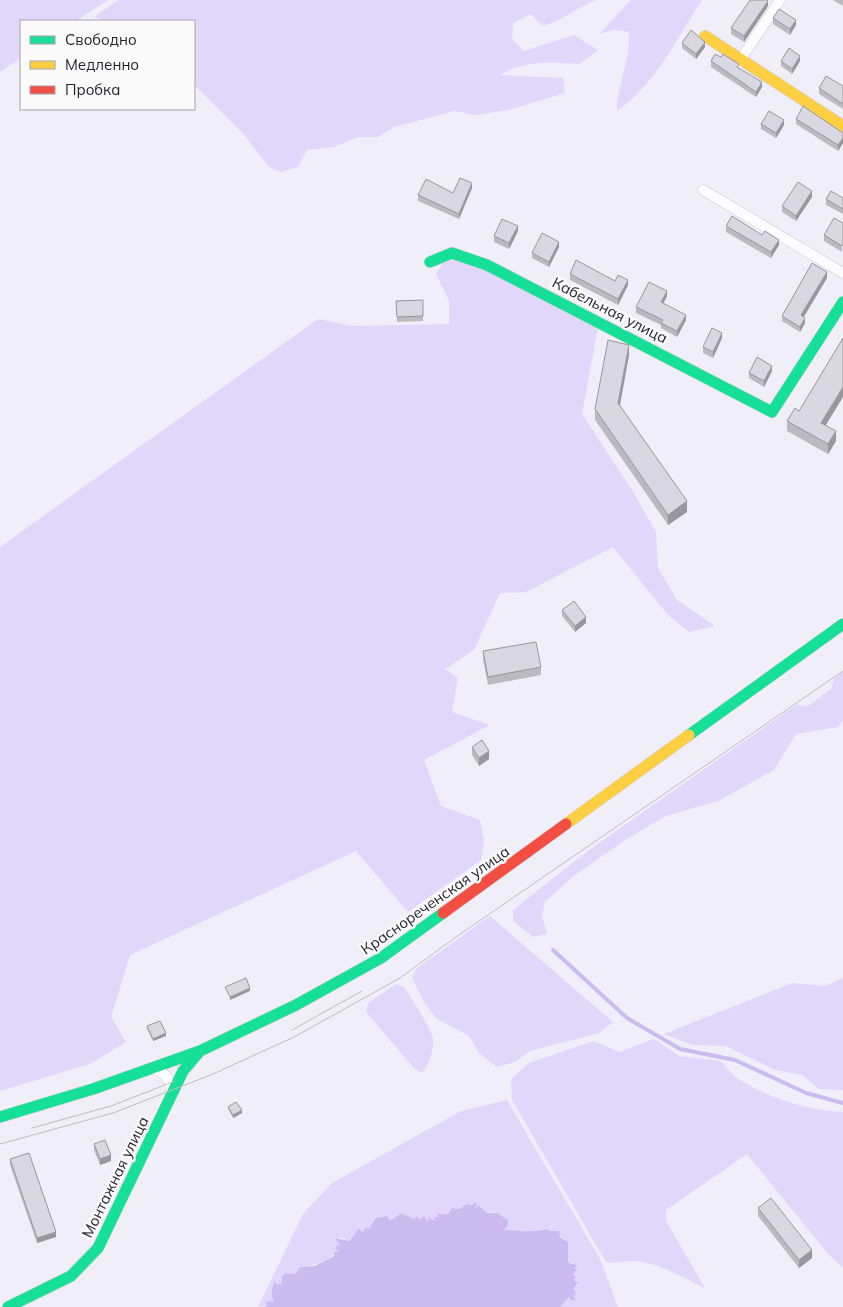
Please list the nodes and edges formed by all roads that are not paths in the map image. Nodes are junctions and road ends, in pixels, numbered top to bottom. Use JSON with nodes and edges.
{"nodes":[{"id":1,"x":780,"y":0,"type":"edge"},
{"id":2,"x":705,"y":36,"type":"dead end"},
{"id":3,"x":741,"y":59,"type":"junction"},
{"id":4,"x":843,"y":126,"type":"edge"},
{"id":5,"x":703,"y":190,"type":"dead end"},
{"id":6,"x":430,"y":262,"type":"dead end"},
{"id":7,"x":843,"y":273,"type":"edge"},
{"id":8,"x":843,"y":302,"type":"edge"},
{"id":9,"x":843,"y":624,"type":"edge"},
{"id":10,"x":200,"y":1051,"type":"junction"},
{"id":11,"x":150,"y":1069,"type":"junction"},
{"id":12,"x":172,"y":1093,"type":"junction"},
{"id":13,"x":0,"y":1117,"type":"edge"},
{"id":14,"x":8,"y":1307,"type":"edge"}],
"edges":[{"from":1,"to":3,"type":"street"},
{"from":2,"to":3,"type":"street"},
{"from":3,"to":4,"type":"street"},
{"from":5,"to":7,"type":"street"},
{"from":6,"to":8,"type":"street","name":"Кабельная улица"},
{"from":9,"to":10,"type":"street","name":"Краснореченская улица"},
{"from":10,"to":11,"type":"street","name":"Краснореченская улица"},
{"from":10,"to":12,"type":"street","name":"Монтажная улица"},
{"from":11,"to":12,"type":"street"},
{"from":11,"to":13,"type":"street","name":"Краснореченская улица"},
{"from":12,"to":14,"type":"street","name":"Монтажная улица"}]}
